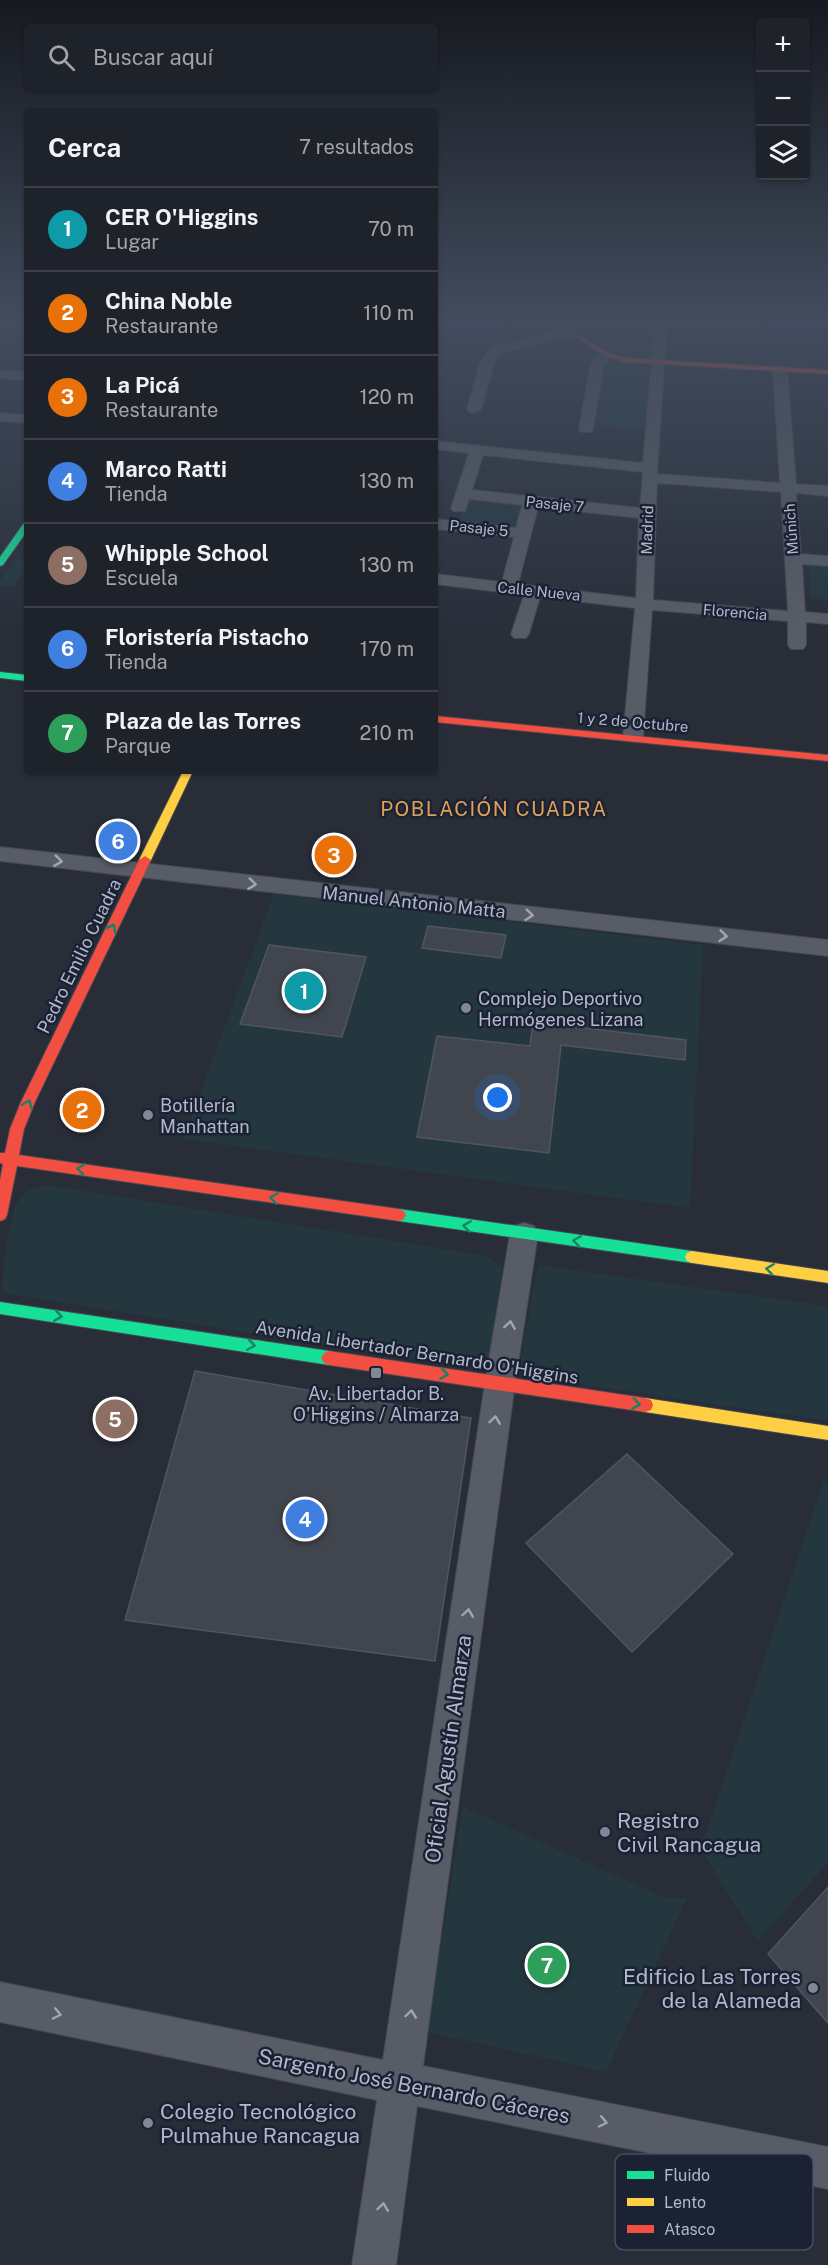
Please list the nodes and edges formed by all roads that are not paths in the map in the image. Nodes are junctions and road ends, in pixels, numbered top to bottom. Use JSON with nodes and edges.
{"nodes":[{"id":1,"x":653,"y":428,"type":"edge"},
{"id":2,"x":784,"y":428,"type":"edge"},
{"id":3,"x":438,"y":445,"type":"edge"},
{"id":4,"x":477,"y":450,"type":"junction"},
{"id":5,"x":650,"y":473,"type":"junction"},
{"id":6,"x":788,"y":488,"type":"junction"},
{"id":7,"x":828,"y":490,"type":"edge"},
{"id":8,"x":463,"y":494,"type":"junction"},
{"id":9,"x":531,"y":502,"type":"junction"},
{"id":10,"x":647,"y":514,"type":"junction"},
{"id":11,"x":438,"y":524,"type":"edge"},
{"id":12,"x":453,"y":526,"type":"junction"},
{"id":13,"x":24,"y":531,"type":"edge"},
{"id":14,"x":522,"y":533,"type":"junction"},
{"id":15,"x":2,"y":557,"type":"edge"},
{"id":16,"x":793,"y":558,"type":"junction"},
{"id":17,"x":828,"y":561,"type":"edge"},
{"id":18,"x":438,"y":579,"type":"edge"},
{"id":19,"x":509,"y":588,"type":"junction"},
{"id":20,"x":534,"y":591,"type":"junction"},
{"id":21,"x":643,"y":603,"type":"junction"},
{"id":22,"x":798,"y":617,"type":"junction"},
{"id":23,"x":828,"y":619,"type":"edge"},
{"id":24,"x":520,"y":634,"type":"dead end"},
{"id":25,"x":797,"y":645,"type":"dead end"},
{"id":26,"x":0,"y":675,"type":"edge"},
{"id":27,"x":24,"y":678,"type":"edge"},
{"id":28,"x":438,"y":719,"type":"edge"},
{"id":29,"x":633,"y":737,"type":"junction"},
{"id":30,"x":828,"y":758,"type":"edge"},
{"id":31,"x":187,"y":774,"type":"edge"},
{"id":32,"x":0,"y":854,"type":"edge"},
{"id":33,"x":140,"y":871,"type":"junction"},
{"id":34,"x":828,"y":948,"type":"edge"},
{"id":35,"x":6,"y":1159,"type":"edge"},
{"id":36,"x":0,"y":1215,"type":"edge"},
{"id":37,"x":525,"y":1234,"type":"junction"},
{"id":38,"x":828,"y":1277,"type":"edge"},
{"id":39,"x":0,"y":1308,"type":"edge"},
{"id":40,"x":500,"y":1383,"type":"junction"},
{"id":41,"x":828,"y":1433,"type":"edge"},
{"id":42,"x":0,"y":2002,"type":"edge"},
{"id":43,"x":401,"y":2082,"type":"junction"},
{"id":44,"x":758,"y":2154,"type":"edge"},
{"id":45,"x":813,"y":2165,"type":"edge"},
{"id":46,"x":828,"y":2168,"type":"edge"},
{"id":47,"x":374,"y":2265,"type":"edge"}],
"edges":[{"from":1,"to":5,"type":"street","name":"Madrid"},
{"from":2,"to":6,"type":"street","name":"Múnich"},
{"from":3,"to":4,"type":"street"},
{"from":4,"to":5,"type":"street"},
{"from":4,"to":8,"type":"street"},
{"from":5,"to":6,"type":"street"},
{"from":5,"to":10,"type":"street","name":"Madrid"},
{"from":6,"to":7,"type":"street"},
{"from":6,"to":16,"type":"street","name":"Múnich"},
{"from":8,"to":9,"type":"street","name":"Pasaje 7"},
{"from":8,"to":12,"type":"street"},
{"from":9,"to":10,"type":"street","name":"Pasaje 7"},
{"from":9,"to":14,"type":"street"},
{"from":10,"to":21,"type":"street","name":"Madrid"},
{"from":11,"to":12,"type":"street","name":"Pasaje 5"},
{"from":12,"to":14,"type":"street","name":"Pasaje 5"},
{"from":13,"to":15,"type":"street"},
{"from":14,"to":19,"type":"street"},
{"from":16,"to":17,"type":"street"},
{"from":16,"to":22,"type":"street","name":"Múnich"},
{"from":18,"to":19,"type":"street","name":"Calle Nueva"},
{"from":19,"to":20,"type":"street","name":"Calle Nueva"},
{"from":20,"to":21,"type":"street","name":"Calle Nueva"},
{"from":20,"to":24,"type":"street"},
{"from":21,"to":22,"type":"street","name":"Florencia"},
{"from":21,"to":29,"type":"street","name":"Madrid"},
{"from":22,"to":23,"type":"street","name":"Florencia"},
{"from":22,"to":25,"type":"street","name":"Múnich"},
{"from":26,"to":27,"type":"street"},
{"from":28,"to":29,"type":"street","name":"1 y 2 de Octubre"},
{"from":29,"to":30,"type":"street","name":"1 y 2 de Octubre"},
{"from":31,"to":33,"type":"street","name":"Pedro Emilio Cuadra"},
{"from":32,"to":33,"type":"street","name":"Manuel Antonio Matta","one_way":true},
{"from":33,"to":34,"type":"street","name":"Manuel Antonio Matta","one_way":true},
{"from":35,"to":33,"type":"street","name":"Pedro Emilio Cuadra","one_way":true},
{"from":35,"to":36,"type":"street","name":"Pedro Emilio Cuadra"},
{"from":37,"to":35,"type":"street","one_way":true},
{"from":38,"to":37,"type":"street","one_way":true},
{"from":40,"to":37,"type":"street","name":"Oficial Agustín Almarza","one_way":true},
{"from":39,"to":40,"type":"street","name":"Avenida Libertador Bernardo O'Higgins","one_way":true},
{"from":40,"to":41,"type":"street","name":"Avenida Libertador Bernardo O'Higgins","one_way":true},
{"from":43,"to":40,"type":"street","name":"Oficial Agustín Almarza","one_way":true},
{"from":42,"to":43,"type":"street","name":"Sargento José Bernardo Cáceres","one_way":true},
{"from":43,"to":44,"type":"street","name":"Sargento José Bernardo Cáceres","one_way":true},
{"from":47,"to":43,"type":"street","name":"Oficial Agustín Almarza","one_way":true},
{"from":45,"to":46,"type":"street","name":"Sargento José Bernardo Cáceres","one_way":true}]}
